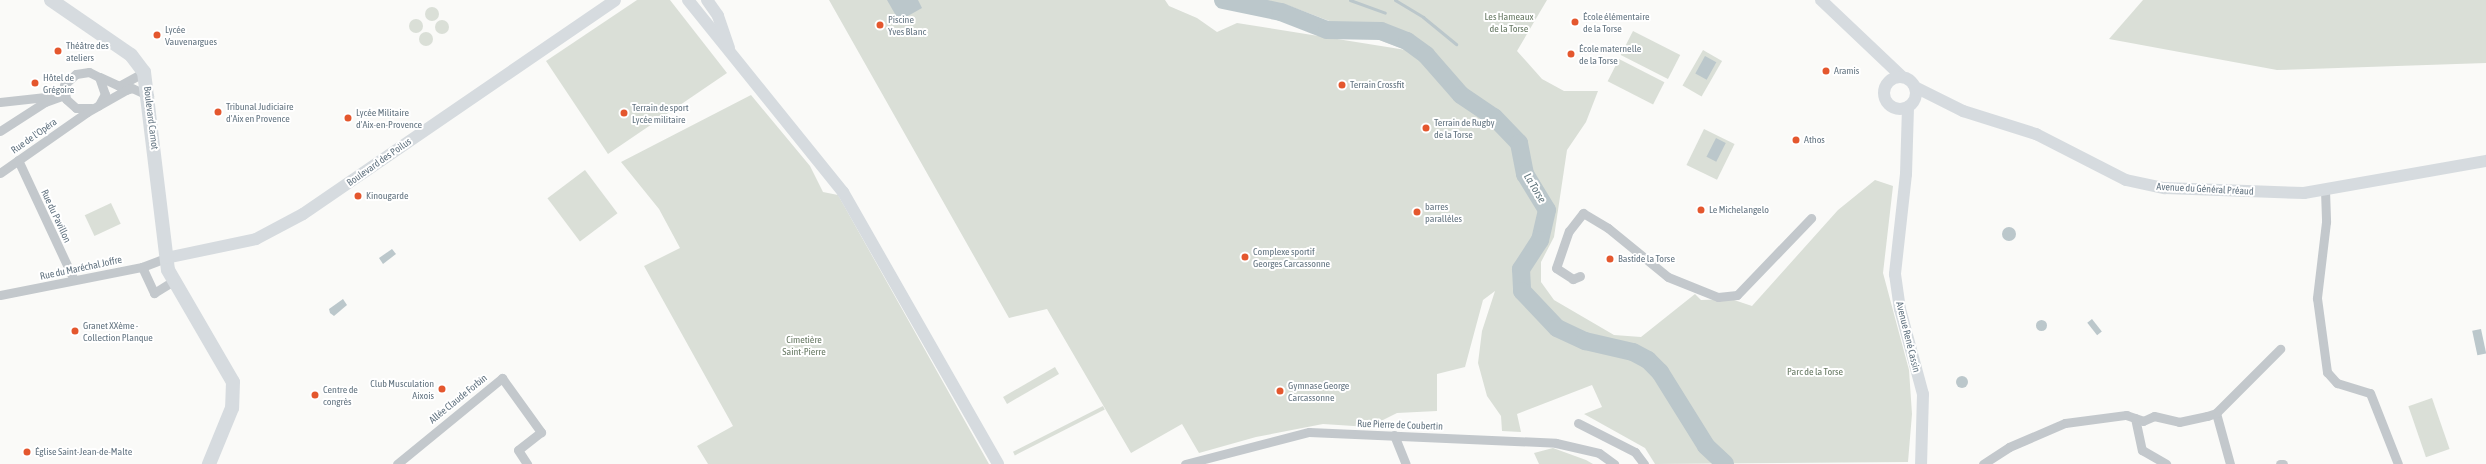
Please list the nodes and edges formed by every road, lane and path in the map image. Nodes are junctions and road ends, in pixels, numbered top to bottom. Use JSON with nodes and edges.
{"nodes":[{"id":1,"x":51,"y":0,"type":"edge"},
{"id":2,"x":615,"y":0,"type":"edge"},
{"id":3,"x":688,"y":0,"type":"edge"},
{"id":4,"x":707,"y":0,"type":"edge"},
{"id":5,"x":1821,"y":0,"type":"edge"},
{"id":6,"x":729,"y":48,"type":"junction"},
{"id":7,"x":1877,"y":52,"type":"junction"},
{"id":8,"x":144,"y":72,"type":"junction"},
{"id":9,"x":99,"y":76,"type":"junction"},
{"id":10,"x":1901,"y":76,"type":"junction"},
{"id":11,"x":1886,"y":83,"type":"junction"},
{"id":12,"x":1915,"y":87,"type":"junction"},
{"id":13,"x":64,"y":95,"type":"junction"},
{"id":14,"x":149,"y":96,"type":"junction"},
{"id":15,"x":1939,"y":98,"type":"junction"},
{"id":16,"x":0,"y":102,"type":"edge"},
{"id":17,"x":1911,"y":104,"type":"junction"},
{"id":18,"x":96,"y":106,"type":"junction"},
{"id":19,"x":1896,"y":109,"type":"junction"},
{"id":20,"x":0,"y":131,"type":"edge"},
{"id":21,"x":1908,"y":138,"type":"junction"},
{"id":22,"x":18,"y":160,"type":"junction"},
{"id":23,"x":2486,"y":161,"type":"edge"},
{"id":24,"x":0,"y":173,"type":"edge"},
{"id":25,"x":2325,"y":190,"type":"junction"},
{"id":26,"x":1811,"y":218,"type":"dead end"},
{"id":27,"x":166,"y":258,"type":"junction"},
{"id":28,"x":142,"y":267,"type":"junction"},
{"id":29,"x":1580,"y":276,"type":"dead end"},
{"id":30,"x":74,"y":280,"type":"junction"},
{"id":31,"x":173,"y":281,"type":"junction"},
{"id":32,"x":0,"y":295,"type":"edge"},
{"id":33,"x":2280,"y":349,"type":"dead end"},
{"id":34,"x":2216,"y":413,"type":"junction"},
{"id":35,"x":2135,"y":418,"type":"junction"},
{"id":36,"x":1578,"y":423,"type":"dead end"},
{"id":37,"x":1394,"y":435,"type":"junction"},
{"id":38,"x":209,"y":464,"type":"edge"},
{"id":39,"x":397,"y":464,"type":"edge"},
{"id":40,"x":527,"y":464,"type":"edge"},
{"id":41,"x":998,"y":464,"type":"edge"},
{"id":42,"x":1185,"y":464,"type":"edge"},
{"id":43,"x":1406,"y":464,"type":"edge"},
{"id":44,"x":1614,"y":464,"type":"edge"},
{"id":45,"x":1644,"y":464,"type":"edge"},
{"id":46,"x":1921,"y":464,"type":"edge"},
{"id":47,"x":1983,"y":464,"type":"edge"},
{"id":48,"x":2166,"y":464,"type":"edge"},
{"id":49,"x":2230,"y":464,"type":"edge"},
{"id":50,"x":2398,"y":464,"type":"edge"}],
"edges":[{"from":1,"to":8,"type":"main road","name":"Boulevard Carnot"},
{"from":2,"to":27,"type":"street","name":"Boulevard des Poilus"},
{"from":3,"to":6,"type":"street"},
{"from":4,"to":6,"type":"street"},
{"from":5,"to":7,"type":"street"},
{"from":6,"to":41,"type":"street"},
{"from":7,"to":10,"type":"street"},
{"from":7,"to":11,"type":"street"},
{"from":8,"to":9,"type":"street"},
{"from":8,"to":14,"type":"main road","name":"Boulevard Carnot"},
{"from":9,"to":13,"type":"street"},
{"from":9,"to":18,"type":"street"},
{"from":10,"to":11,"type":"street"},
{"from":10,"to":12,"type":"street"},
{"from":11,"to":19,"type":"street"},
{"from":12,"to":15,"type":"street","name":"Avenue du Général Préaud"},
{"from":12,"to":17,"type":"street"},
{"from":13,"to":16,"type":"street"},
{"from":13,"to":18,"type":"street"},
{"from":13,"to":20,"type":"street"},
{"from":14,"to":18,"type":"street","name":"Rue de l'Opéra"},
{"from":14,"to":27,"type":"main road","name":"Boulevard Carnot"},
{"from":15,"to":17,"type":"street"},
{"from":15,"to":25,"type":"street","name":"Avenue du Général Préaud"},
{"from":17,"to":19,"type":"street"},
{"from":17,"to":21,"type":"street","name":"Avenue René Cassin"},
{"from":18,"to":22,"type":"street","name":"Rue de l'Opéra"},
{"from":19,"to":21,"type":"street","name":"Avenue René Cassin"},
{"from":21,"to":46,"type":"street","name":"Avenue René Cassin"},
{"from":22,"to":24,"type":"street","name":"Rue de l'Opéra"},
{"from":22,"to":30,"type":"street","name":"Rue du Pavillon"},
{"from":23,"to":25,"type":"street","name":"Avenue du Général Préaud"},
{"from":25,"to":50,"type":"street"},
{"from":26,"to":29,"type":"street"},
{"from":27,"to":28,"type":"street","name":"Rue du Maréchal Joffre"},
{"from":27,"to":31,"type":"main road","name":"Boulevard Carnot"},
{"from":28,"to":30,"type":"street","name":"Rue du Maréchal Joffre"},
{"from":28,"to":31,"type":"street"},
{"from":30,"to":32,"type":"street","name":"Rue du Maréchal Joffre"},
{"from":31,"to":38,"type":"main road","name":"Boulevard Carnot"},
{"from":33,"to":34,"type":"street"},
{"from":34,"to":35,"type":"street"},
{"from":34,"to":49,"type":"street"},
{"from":35,"to":47,"type":"street"},
{"from":35,"to":48,"type":"street"},
{"from":36,"to":45,"type":"street"},
{"from":37,"to":42,"type":"street","name":"Rue Pierre de Coubertin"},
{"from":37,"to":43,"type":"street"},
{"from":37,"to":44,"type":"street","name":"Rue Pierre de Coubertin"},
{"from":39,"to":40,"type":"street","name":"Allée Claude Forbin"}]}
